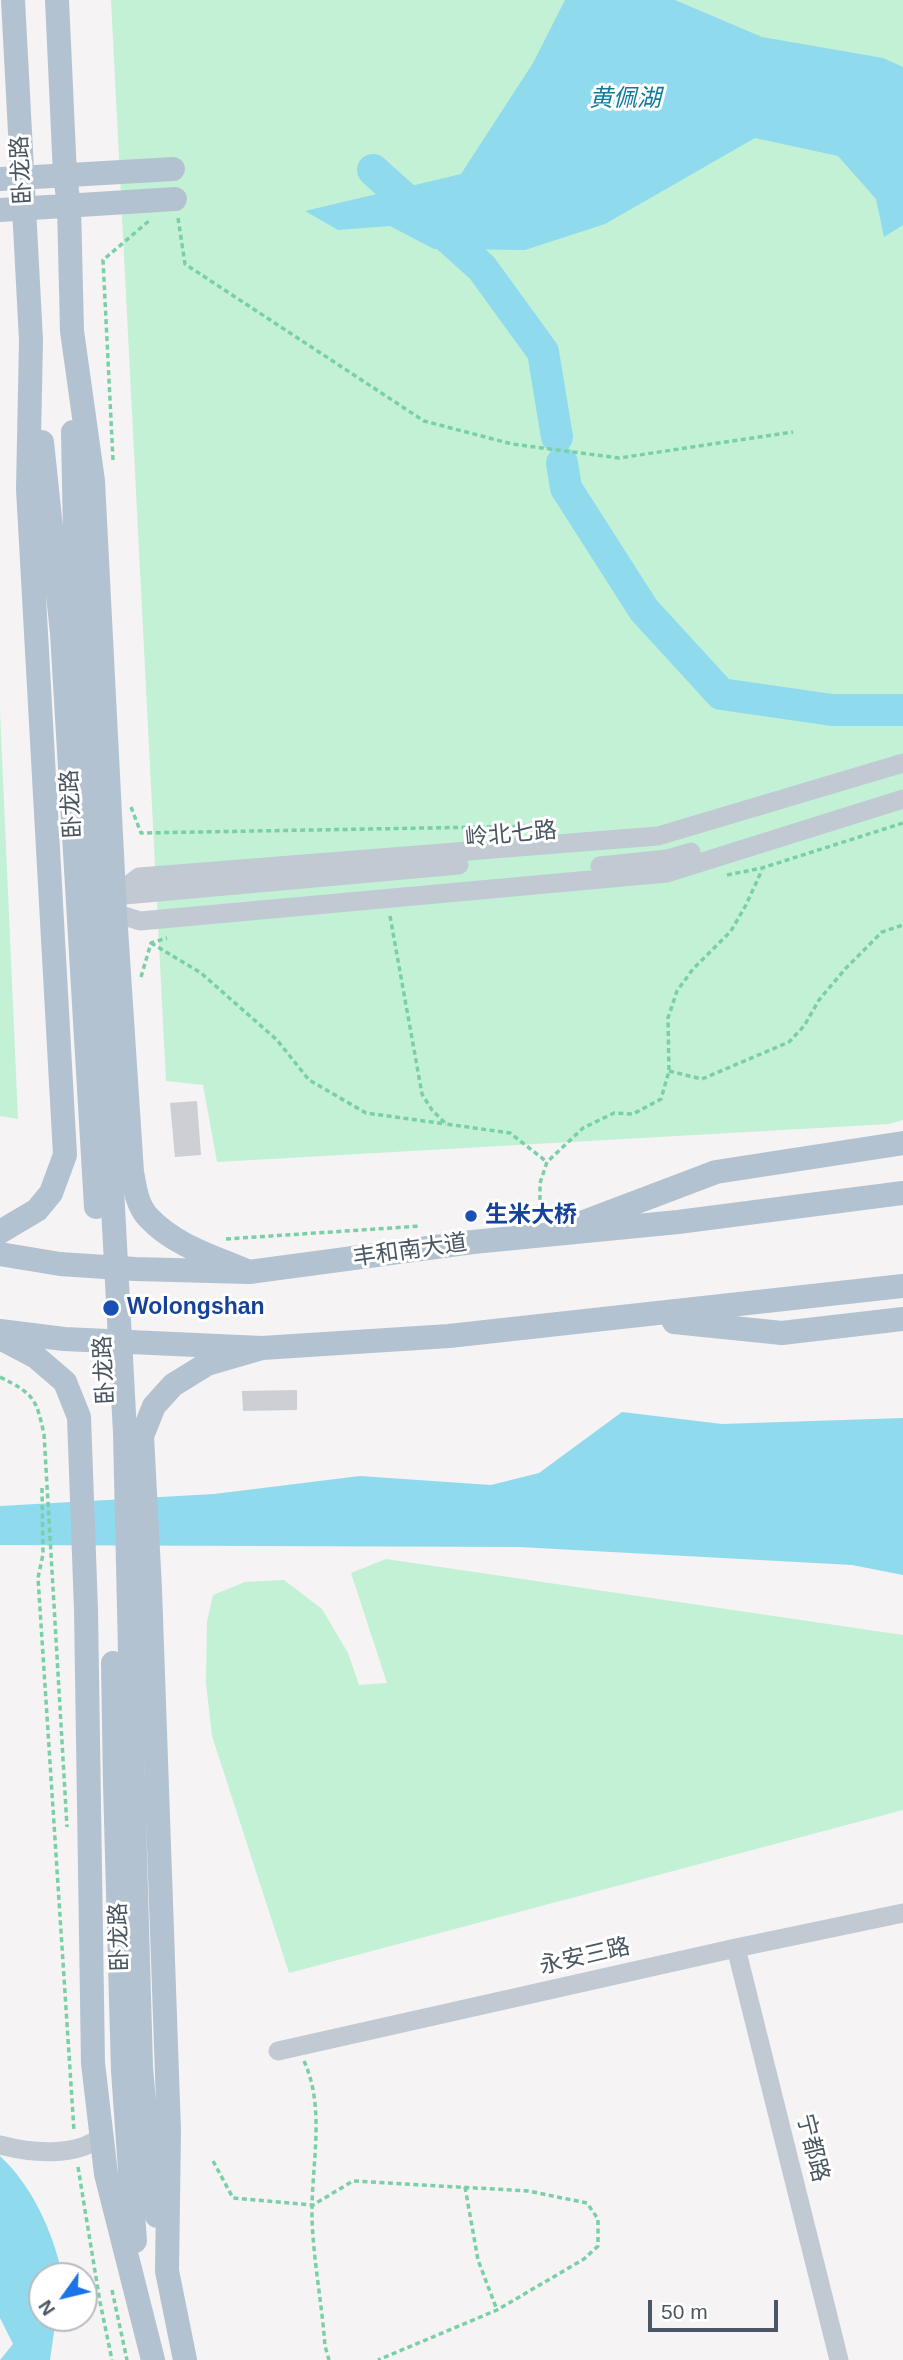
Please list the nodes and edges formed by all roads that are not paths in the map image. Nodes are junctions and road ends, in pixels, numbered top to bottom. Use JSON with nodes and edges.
{"nodes":[{"id":1,"x":13,"y":0,"type":"edge"},
{"id":2,"x":57,"y":0,"type":"edge"},
{"id":3,"x":173,"y":169,"type":"joint"},
{"id":4,"x":65,"y":175,"type":"junction"},
{"id":5,"x":11,"y":178,"type":"edge"},
{"id":6,"x":175,"y":199,"type":"joint"},
{"id":7,"x":69,"y":206,"type":"junction"},
{"id":8,"x":12,"y":209,"type":"edge"},
{"id":9,"x":72,"y":331,"type":"junction"},
{"id":10,"x":31,"y":340,"type":"junction"},
{"id":11,"x":903,"y":763,"type":"edge"},
{"id":12,"x":903,"y":772,"type":"edge"},
{"id":13,"x":903,"y":786,"type":"edge"},
{"id":14,"x":903,"y":799,"type":"edge"},
{"id":15,"x":85,"y":869,"type":"junction"},
{"id":16,"x":114,"y":904,"type":"junction"},
{"id":17,"x":903,"y":1143,"type":"edge"},
{"id":18,"x":903,"y":1194,"type":"edge"},
{"id":19,"x":547,"y":1226,"type":"junction"},
{"id":20,"x":0,"y":1232,"type":"edge"},
{"id":21,"x":0,"y":1254,"type":"edge"},
{"id":22,"x":249,"y":1272,"type":"junction"},
{"id":23,"x":901,"y":1286,"type":"edge"},
{"id":24,"x":626,"y":1317,"type":"junction"},
{"id":25,"x":903,"y":1319,"type":"edge"},
{"id":26,"x":0,"y":1331,"type":"edge"},
{"id":27,"x":0,"y":1338,"type":"edge"},
{"id":28,"x":262,"y":1348,"type":"junction"},
{"id":29,"x":124,"y":1783,"type":"junction"},
{"id":30,"x":903,"y":1913,"type":"edge"},
{"id":31,"x":736,"y":1948,"type":"junction"},
{"id":32,"x":278,"y":2051,"type":"dead end"},
{"id":33,"x":102,"y":2136,"type":"junction"},
{"id":34,"x":0,"y":2145,"type":"edge"},
{"id":35,"x":167,"y":2271,"type":"junction"},
{"id":36,"x":141,"y":2319,"type":"junction"},
{"id":37,"x":153,"y":2360,"type":"edge"},
{"id":38,"x":185,"y":2360,"type":"edge"},
{"id":39,"x":839,"y":2360,"type":"edge"}],
"edges":[{"from":1,"to":5,"type":"main road","name":"卧龙路"},
{"from":2,"to":4,"type":"main road","name":"卧龙路"},
{"from":3,"to":4,"type":"main road"},
{"from":3,"to":6,"type":"street"},
{"from":4,"to":5,"type":"main road"},
{"from":4,"to":7,"type":"main road","name":"卧龙路"},
{"from":5,"to":8,"type":"main road","name":"卧龙路"},
{"from":6,"to":7,"type":"main road"},
{"from":7,"to":8,"type":"main road"},
{"from":7,"to":9,"type":"main road","name":"卧龙路"},
{"from":8,"to":10,"type":"main road","name":"卧龙路"},
{"from":9,"to":15,"type":"main road","name":"卧龙路"},
{"from":9,"to":16,"type":"main road","name":"卧龙路"},
{"from":10,"to":15,"type":"main road","name":"卧龙路"},
{"from":10,"to":20,"type":"main road","name":"卧龙路"},
{"from":11,"to":16,"type":"street"},
{"from":12,"to":16,"type":"street","name":"岭北七路"},
{"from":13,"to":16,"type":"street"},
{"from":14,"to":16,"type":"street"},
{"from":15,"to":29,"type":"main road","name":"卧龙路","bridge":true},
{"from":16,"to":22,"type":"main road","name":"卧龙路"},
{"from":17,"to":19,"type":"main road"},
{"from":18,"to":19,"type":"main road","name":"丰和南大道"},
{"from":19,"to":22,"type":"main road","name":"丰和南大道"},
{"from":21,"to":22,"type":"main road","name":"丰和南大道"},
{"from":23,"to":24,"type":"main road"},
{"from":24,"to":25,"type":"main road"},
{"from":24,"to":28,"type":"main road"},
{"from":26,"to":28,"type":"main road"},
{"from":27,"to":33,"type":"main road","name":"卧龙路"},
{"from":28,"to":35,"type":"main road","name":"卧龙路"},
{"from":29,"to":35,"type":"main road","name":"卧龙路"},
{"from":29,"to":36,"type":"main road","name":"卧龙路"},
{"from":30,"to":31,"type":"street","name":"永安三路"},
{"from":31,"to":32,"type":"street","name":"永安三路"},
{"from":31,"to":39,"type":"street","name":"宁都路"},
{"from":33,"to":34,"type":"street"},
{"from":33,"to":36,"type":"main road","name":"卧龙路"},
{"from":35,"to":38,"type":"main road","name":"卧龙路"},
{"from":36,"to":37,"type":"main road","name":"卧龙路"}]}
